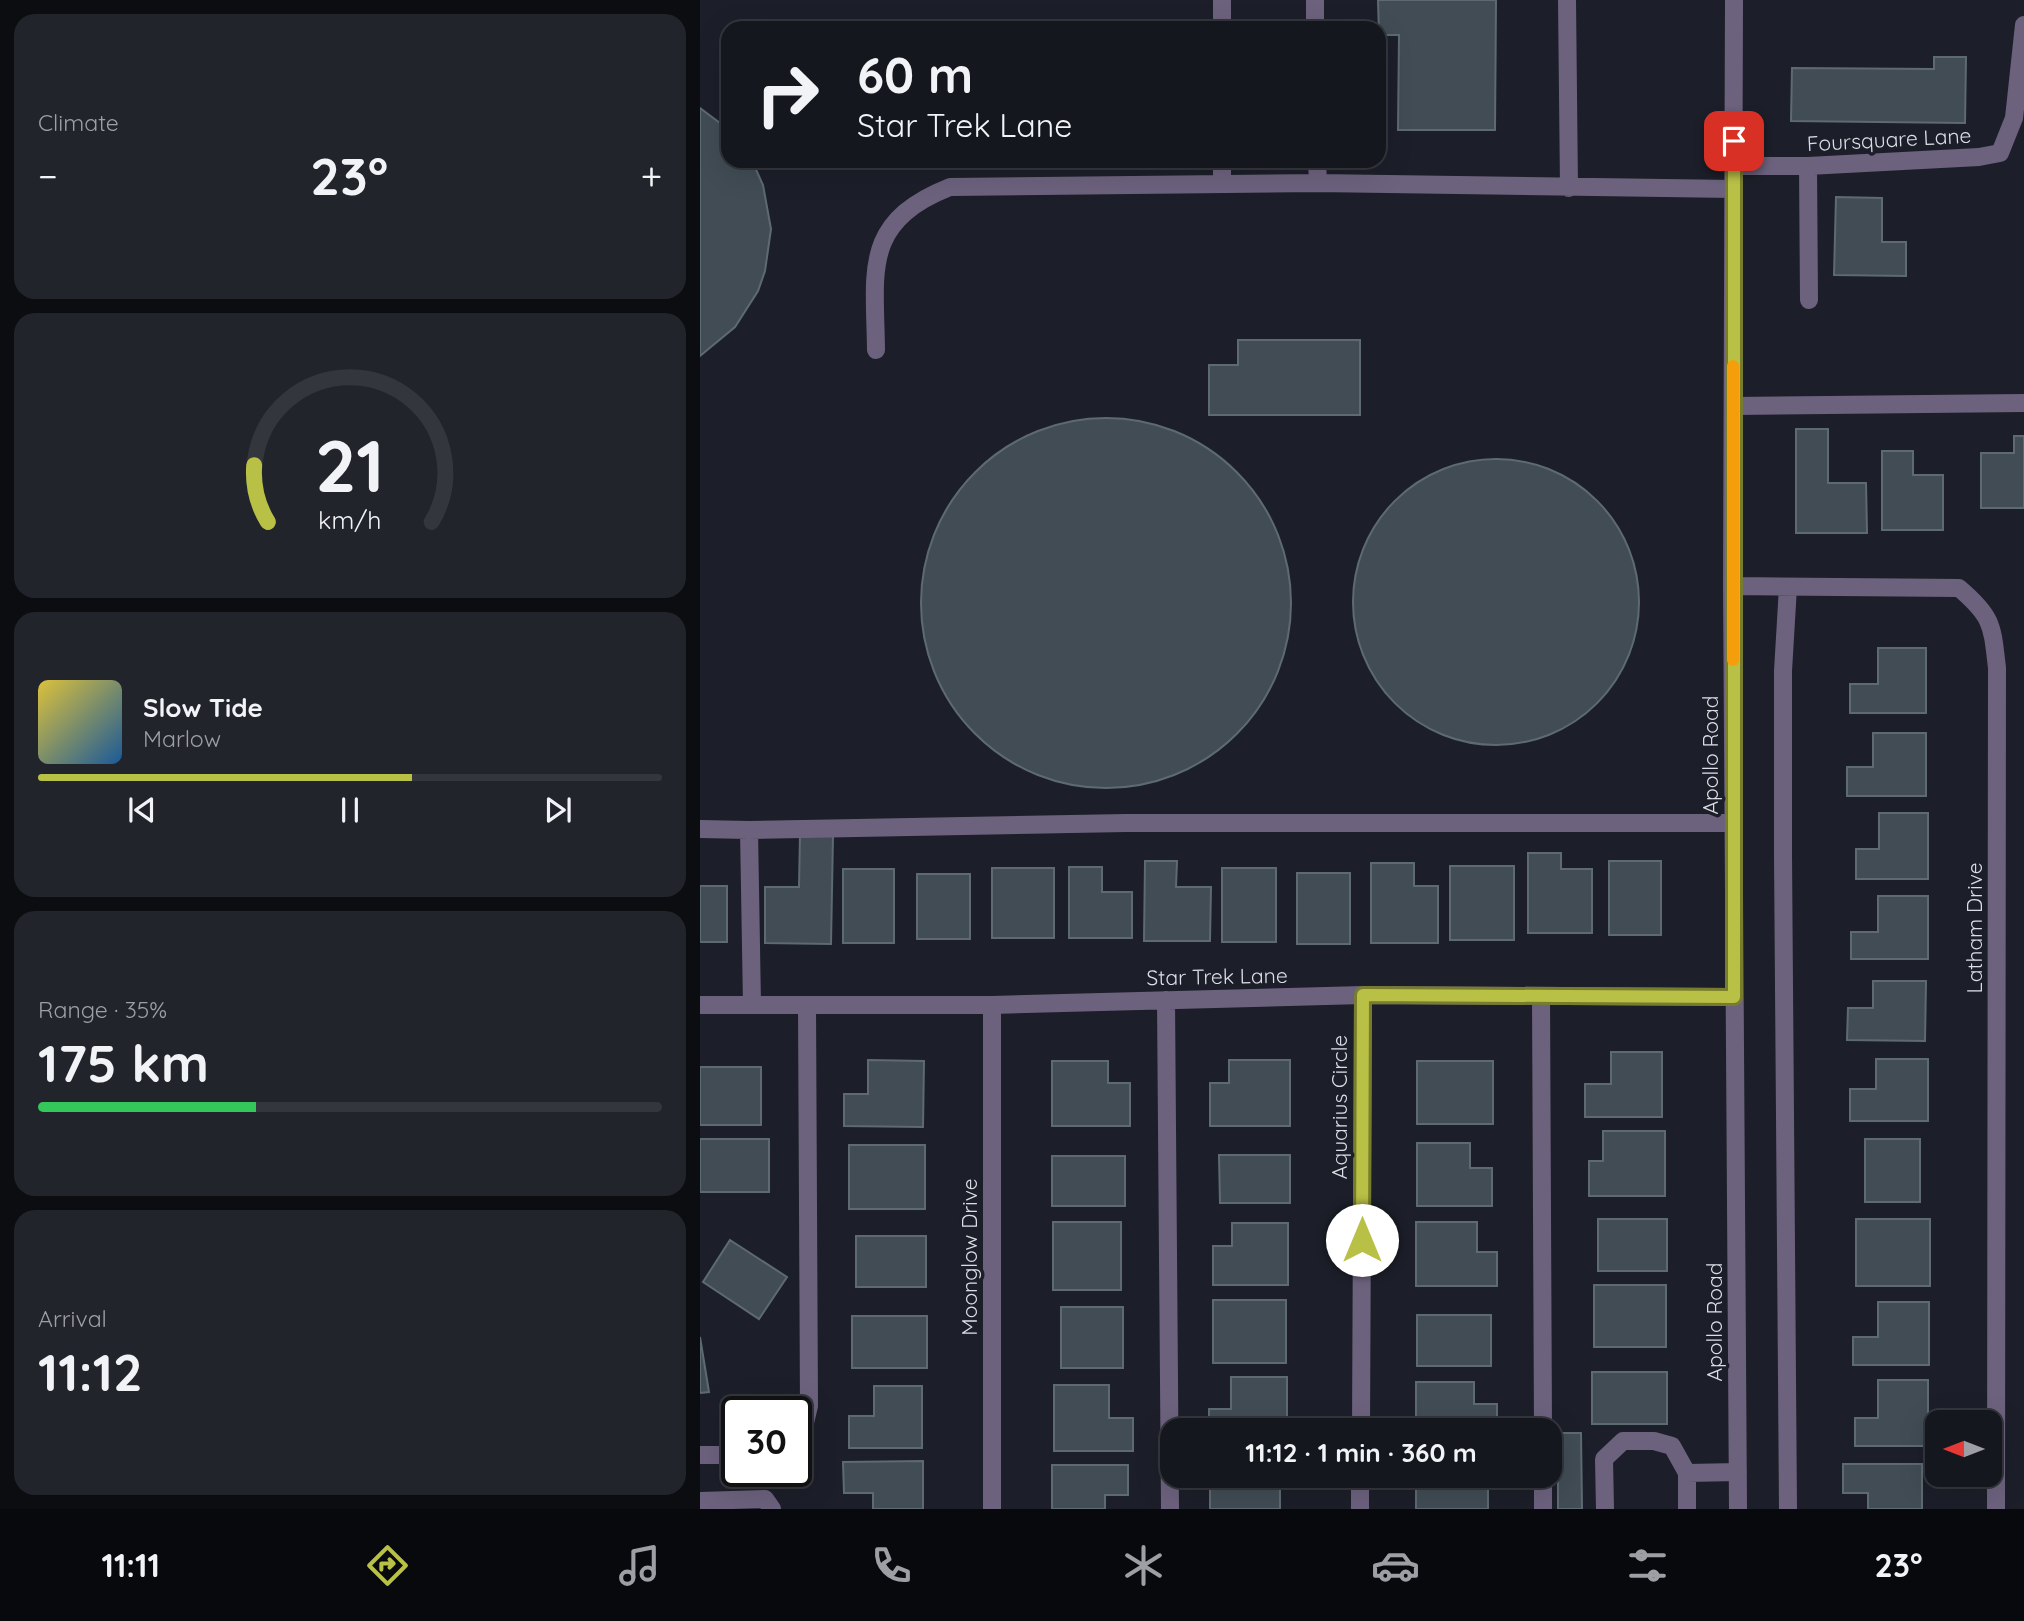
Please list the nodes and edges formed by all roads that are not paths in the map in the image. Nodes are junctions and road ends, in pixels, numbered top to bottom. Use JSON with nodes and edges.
{"nodes":[{"id":1,"x":1222,"y":0,"type":"edge"},
{"id":2,"x":1315,"y":0,"type":"edge"},
{"id":3,"x":1567,"y":0,"type":"edge"},
{"id":4,"x":1734,"y":0,"type":"edge"},
{"id":5,"x":1222,"y":21,"type":"edge"},
{"id":6,"x":1315,"y":21,"type":"edge"},
{"id":7,"x":2024,"y":25,"type":"edge"},
{"id":8,"x":1734,"y":166,"type":"junction"},
{"id":9,"x":1808,"y":166,"type":"junction"},
{"id":10,"x":1222,"y":168,"type":"edge"},
{"id":11,"x":1317,"y":168,"type":"edge"},
{"id":12,"x":1222,"y":183,"type":"junction"},
{"id":13,"x":1318,"y":183,"type":"junction"},
{"id":14,"x":1569,"y":188,"type":"junction"},
{"id":15,"x":1734,"y":189,"type":"junction"},
{"id":16,"x":1809,"y":300,"type":"dead end"},
{"id":17,"x":876,"y":350,"type":"dead end"},
{"id":18,"x":2024,"y":403,"type":"edge"},
{"id":19,"x":1733,"y":405,"type":"junction"},
{"id":20,"x":1732,"y":586,"type":"junction"},
{"id":21,"x":1788,"y":587,"type":"junction"},
{"id":22,"x":1734,"y":823,"type":"junction"},
{"id":23,"x":700,"y":829,"type":"edge"},
{"id":24,"x":749,"y":830,"type":"junction"},
{"id":25,"x":1363,"y":995,"type":"junction"},
{"id":26,"x":1541,"y":996,"type":"junction"},
{"id":27,"x":1734,"y":997,"type":"junction"},
{"id":28,"x":1167,"y":1000,"type":"junction"},
{"id":29,"x":700,"y":1005,"type":"edge"},
{"id":30,"x":752,"y":1005,"type":"junction"},
{"id":31,"x":807,"y":1005,"type":"junction"},
{"id":32,"x":992,"y":1005,"type":"junction"},
{"id":33,"x":809,"y":1396,"type":"edge"},
{"id":34,"x":1361,"y":1418,"type":"edge"},
{"id":35,"x":1543,"y":1418,"type":"edge"},
{"id":36,"x":700,"y":1455,"type":"edge"},
{"id":37,"x":721,"y":1455,"type":"edge"},
{"id":38,"x":1738,"y":1472,"type":"junction"},
{"id":39,"x":1687,"y":1473,"type":"junction"},
{"id":40,"x":1360,"y":1488,"type":"edge"},
{"id":41,"x":1543,"y":1488,"type":"edge"},
{"id":42,"x":700,"y":1501,"type":"edge"},
{"id":43,"x":772,"y":1509,"type":"edge"},
{"id":44,"x":992,"y":1509,"type":"edge"},
{"id":45,"x":1170,"y":1509,"type":"edge"},
{"id":46,"x":1360,"y":1509,"type":"edge"},
{"id":47,"x":1543,"y":1509,"type":"edge"},
{"id":48,"x":1605,"y":1509,"type":"edge"},
{"id":49,"x":1687,"y":1509,"type":"edge"},
{"id":50,"x":1738,"y":1509,"type":"edge"},
{"id":51,"x":1788,"y":1509,"type":"edge"},
{"id":52,"x":1996,"y":1509,"type":"edge"}],
"edges":[{"from":1,"to":5,"type":"street"},
{"from":2,"to":6,"type":"street"},
{"from":3,"to":14,"type":"street"},
{"from":4,"to":8,"type":"street","name":"Apollo Road"},
{"from":7,"to":9,"type":"street","name":"Foursquare Lane"},
{"from":8,"to":9,"type":"street","name":"Foursquare Lane"},
{"from":8,"to":15,"type":"street","name":"Apollo Road"},
{"from":9,"to":16,"type":"street"},
{"from":10,"to":12,"type":"street"},
{"from":11,"to":13,"type":"street"},
{"from":12,"to":13,"type":"street"},
{"from":12,"to":17,"type":"street"},
{"from":13,"to":14,"type":"street"},
{"from":14,"to":15,"type":"street"},
{"from":15,"to":19,"type":"street","name":"Apollo Road"},
{"from":18,"to":19,"type":"street"},
{"from":19,"to":20,"type":"street","name":"Apollo Road"},
{"from":20,"to":21,"type":"street","name":"Latham Drive"},
{"from":20,"to":22,"type":"street","name":"Apollo Road"},
{"from":21,"to":51,"type":"street"},
{"from":21,"to":52,"type":"street","name":"Latham Drive"},
{"from":22,"to":24,"type":"street"},
{"from":22,"to":27,"type":"street","name":"Apollo Road"},
{"from":23,"to":24,"type":"street"},
{"from":24,"to":30,"type":"street"},
{"from":25,"to":26,"type":"street","name":"Star Trek Lane"},
{"from":25,"to":28,"type":"street","name":"Star Trek Lane"},
{"from":25,"to":34,"type":"street","name":"Aquarius Circle"},
{"from":26,"to":27,"type":"street","name":"Star Trek Lane"},
{"from":26,"to":35,"type":"street"},
{"from":27,"to":38,"type":"street","name":"Apollo Road"},
{"from":28,"to":32,"type":"street","name":"Star Trek Lane"},
{"from":28,"to":45,"type":"street"},
{"from":29,"to":30,"type":"street","name":"Star Trek Lane"},
{"from":30,"to":31,"type":"street","name":"Star Trek Lane"},
{"from":31,"to":32,"type":"street","name":"Star Trek Lane"},
{"from":31,"to":33,"type":"street"},
{"from":32,"to":44,"type":"street","name":"Moonglow Drive"},
{"from":36,"to":37,"type":"street"},
{"from":38,"to":39,"type":"street"},
{"from":38,"to":50,"type":"street","name":"Apollo Road"},
{"from":39,"to":48,"type":"street"},
{"from":39,"to":49,"type":"street"},
{"from":40,"to":46,"type":"street"},
{"from":41,"to":47,"type":"street"},
{"from":42,"to":43,"type":"street"}]}
